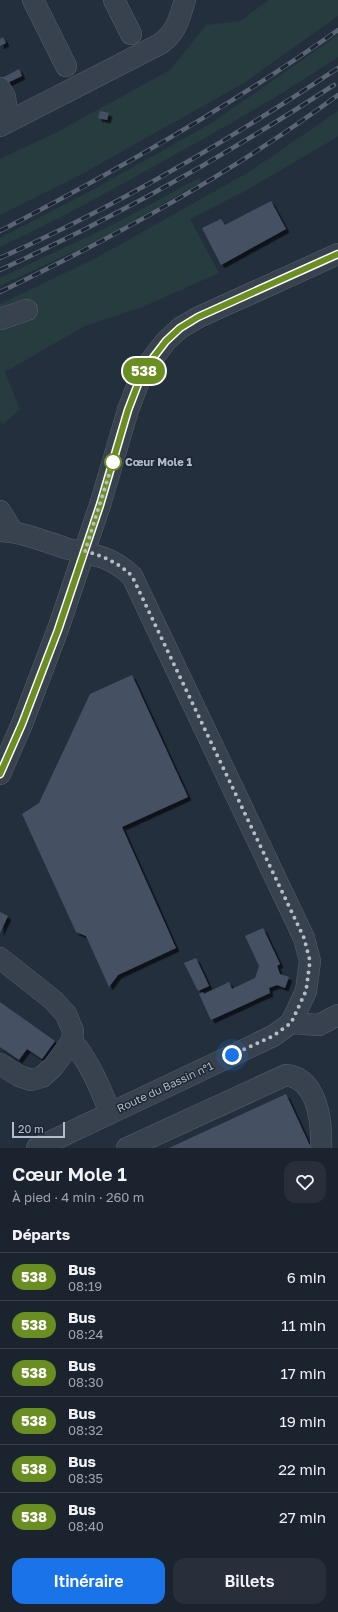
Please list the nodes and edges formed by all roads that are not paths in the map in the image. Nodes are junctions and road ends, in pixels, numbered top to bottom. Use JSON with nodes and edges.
{"nodes":[{"id":1,"x":33,"y":0,"type":"edge"},
{"id":2,"x":114,"y":0,"type":"edge"},
{"id":3,"x":185,"y":0,"type":"edge"},
{"id":4,"x":131,"y":34,"type":"dead end"},
{"id":5,"x":66,"y":66,"type":"dead end"},
{"id":6,"x":0,"y":88,"type":"edge"},
{"id":7,"x":0,"y":112,"type":"edge"},
{"id":8,"x":0,"y":126,"type":"edge"},
{"id":9,"x":338,"y":254,"type":"edge"},
{"id":10,"x":27,"y":310,"type":"dead end"},
{"id":11,"x":0,"y":319,"type":"edge"},
{"id":12,"x":0,"y":511,"type":"edge"},
{"id":13,"x":6,"y":531,"type":"edge"},
{"id":14,"x":85,"y":551,"type":"junction"},
{"id":15,"x":0,"y":774,"type":"edge"},
{"id":16,"x":0,"y":958,"type":"edge"},
{"id":17,"x":338,"y":1015,"type":"edge"},
{"id":18,"x":291,"y":1023,"type":"junction"},
{"id":19,"x":72,"y":1041,"type":"junction"},
{"id":20,"x":0,"y":1064,"type":"edge"},
{"id":21,"x":110,"y":1113,"type":"junction"},
{"id":22,"x":37,"y":1148,"type":"edge"},
{"id":23,"x":127,"y":1148,"type":"edge"},
{"id":24,"x":321,"y":1148,"type":"edge"}],
"edges":[{"from":1,"to":5,"type":"street"},
{"from":2,"to":4,"type":"street"},
{"from":3,"to":8,"type":"street"},
{"from":6,"to":7,"type":"street"},
{"from":9,"to":14,"type":"street"},
{"from":10,"to":11,"type":"street"},
{"from":12,"to":13,"type":"street"},
{"from":13,"to":14,"type":"street"},
{"from":14,"to":15,"type":"street"},
{"from":14,"to":18,"type":"street"},
{"from":16,"to":19,"type":"street"},
{"from":17,"to":18,"type":"street"},
{"from":18,"to":21,"type":"street","name":"Route du Bassin n°1"},
{"from":19,"to":20,"type":"street"},
{"from":19,"to":21,"type":"street"},
{"from":21,"to":22,"type":"street","name":"Route du Bassin n°1"},
{"from":23,"to":24,"type":"street"}]}
